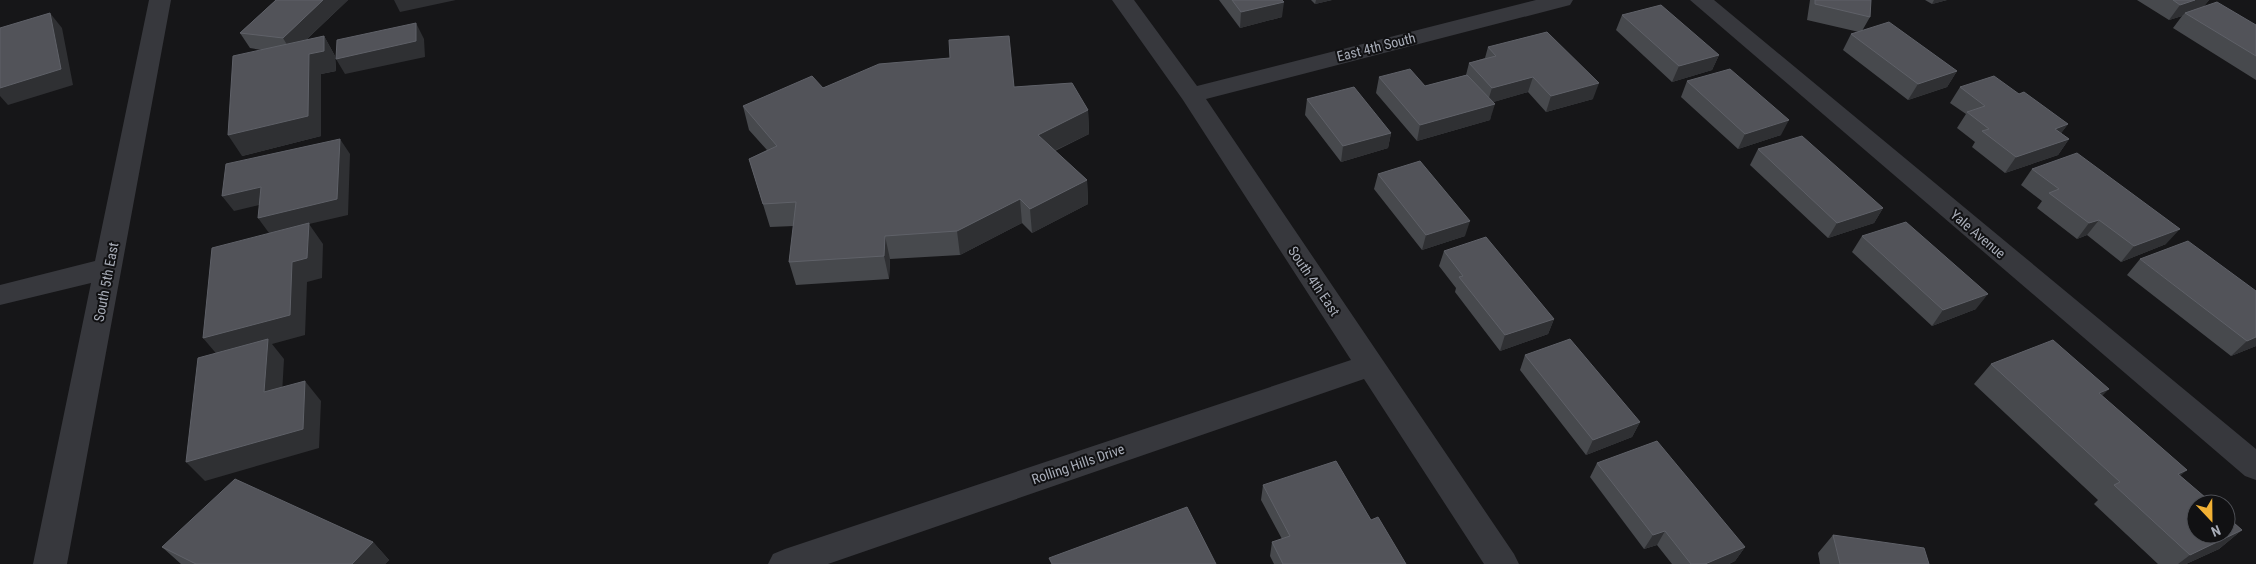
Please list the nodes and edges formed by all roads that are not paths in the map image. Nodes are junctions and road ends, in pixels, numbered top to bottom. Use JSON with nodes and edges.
{"nodes":[{"id":1,"x":160,"y":0,"type":"edge"},
{"id":2,"x":1123,"y":0,"type":"edge"},
{"id":3,"x":1562,"y":0,"type":"edge"},
{"id":4,"x":1701,"y":0,"type":"edge"},
{"id":5,"x":1191,"y":95,"type":"junction"},
{"id":6,"x":109,"y":268,"type":"junction"},
{"id":7,"x":0,"y":296,"type":"edge"},
{"id":8,"x":1370,"y":365,"type":"junction"},
{"id":9,"x":2256,"y":467,"type":"edge"},
{"id":10,"x":50,"y":564,"type":"edge"},
{"id":11,"x":785,"y":564,"type":"edge"},
{"id":12,"x":1502,"y":564,"type":"edge"}],
"edges":[{"from":1,"to":6,"type":"street","name":"South 5th East"},
{"from":2,"to":5,"type":"street","name":"South 4th East"},
{"from":3,"to":5,"type":"street","name":"East 4th South"},
{"from":4,"to":9,"type":"street","name":"Yale Avenue"},
{"from":5,"to":8,"type":"street","name":"South 4th East"},
{"from":6,"to":7,"type":"street"},
{"from":6,"to":10,"type":"street","name":"South 5th East"},
{"from":8,"to":11,"type":"street","name":"Rolling Hills Drive"},
{"from":8,"to":12,"type":"street","name":"South 4th East"}]}
